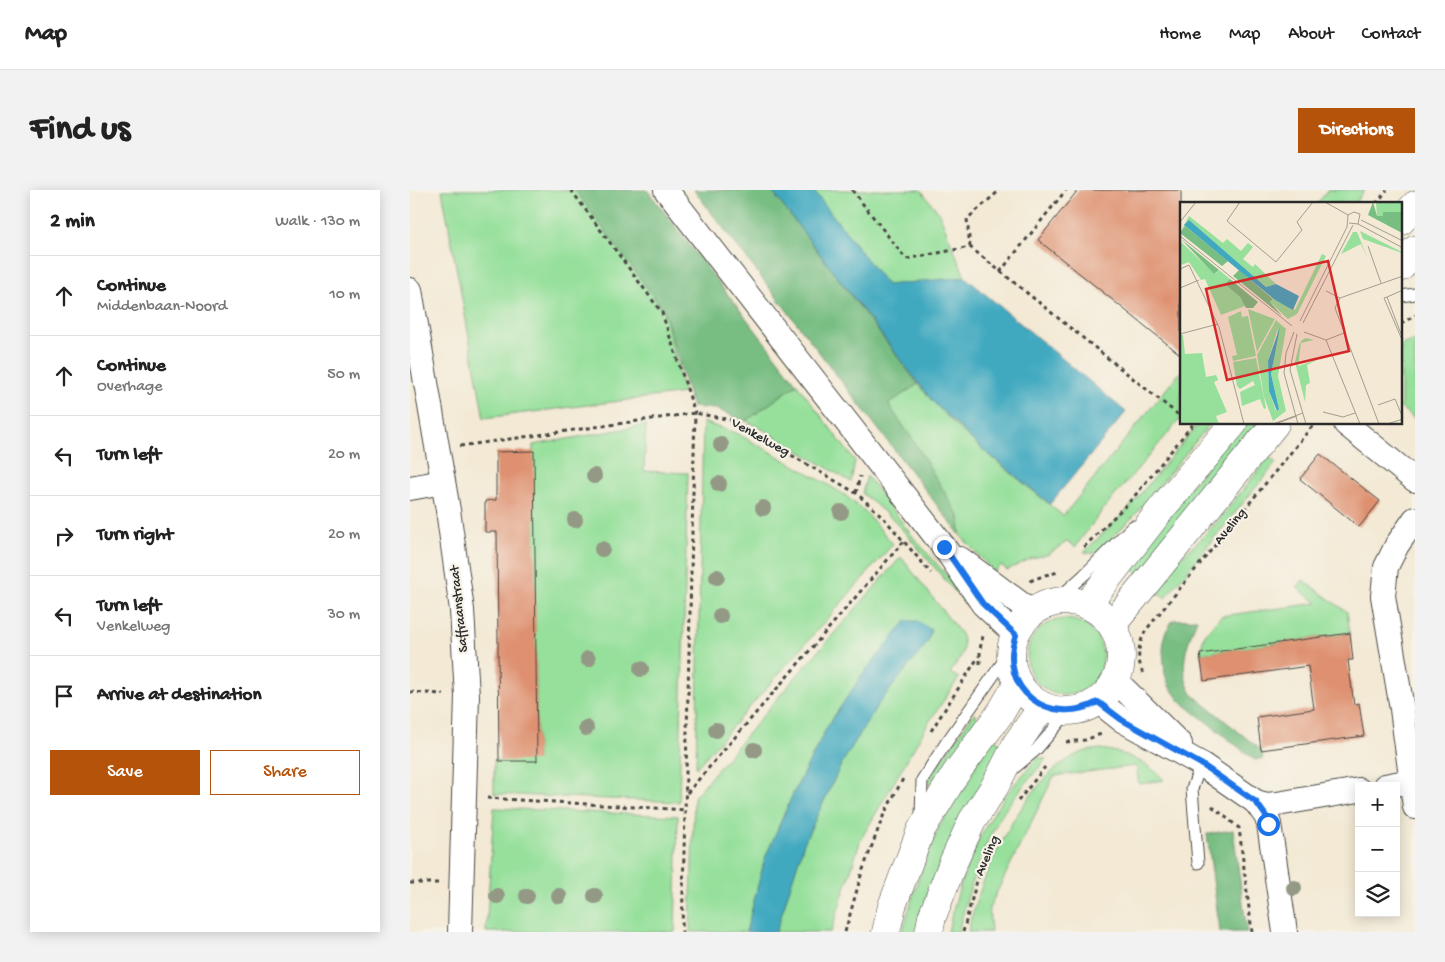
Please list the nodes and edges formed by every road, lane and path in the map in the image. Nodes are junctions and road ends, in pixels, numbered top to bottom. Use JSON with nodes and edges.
{"nodes":[{"id":1,"x":571,"y":190,"type":"edge"},
{"id":2,"x":666,"y":190,"type":"edge"},
{"id":3,"x":852,"y":190,"type":"edge"},
{"id":4,"x":1000,"y":190,"type":"edge"},
{"id":5,"x":1066,"y":190,"type":"edge"},
{"id":6,"x":1387,"y":190,"type":"edge"},
{"id":7,"x":1378,"y":202,"type":"edge"},
{"id":8,"x":1415,"y":205,"type":"edge"},
{"id":9,"x":1402,"y":220,"type":"edge"},
{"id":10,"x":970,"y":247,"type":"junction"},
{"id":11,"x":1415,"y":250,"type":"edge"},
{"id":12,"x":1402,"y":266,"type":"edge"},
{"id":13,"x":1000,"y":272,"type":"junction"},
{"id":14,"x":410,"y":290,"type":"edge"},
{"id":15,"x":1415,"y":294,"type":"edge"},
{"id":16,"x":1402,"y":296,"type":"edge"},
{"id":17,"x":1415,"y":315,"type":"edge"},
{"id":18,"x":1402,"y":323,"type":"edge"},
{"id":19,"x":695,"y":413,"type":"junction"},
{"id":20,"x":1180,"y":416,"type":"edge"},
{"id":21,"x":1190,"y":425,"type":"edge"},
{"id":22,"x":1232,"y":425,"type":"edge"},
{"id":23,"x":1274,"y":425,"type":"edge"},
{"id":24,"x":1313,"y":425,"type":"edge"},
{"id":25,"x":1347,"y":425,"type":"edge"},
{"id":26,"x":437,"y":449,"type":"junction"},
{"id":27,"x":1415,"y":480,"type":"edge"},
{"id":28,"x":443,"y":482,"type":"junction"},
{"id":29,"x":410,"y":488,"type":"edge"},
{"id":30,"x":1162,"y":508,"type":"junction"},
{"id":31,"x":1415,"y":519,"type":"edge"},
{"id":32,"x":903,"y":542,"type":"junction"},
{"id":33,"x":944,"y":547,"type":"junction"},
{"id":34,"x":1079,"y":552,"type":"dead end"},
{"id":35,"x":1066,"y":565,"type":"dead end"},
{"id":36,"x":1060,"y":572,"type":"dead end"},
{"id":37,"x":935,"y":579,"type":"dead end"},
{"id":38,"x":1087,"y":605,"type":"junction"},
{"id":39,"x":1043,"y":608,"type":"junction"},
{"id":40,"x":1112,"y":625,"type":"junction"},
{"id":41,"x":1146,"y":630,"type":"dead end"},
{"id":42,"x":983,"y":635,"type":"dead end"},
{"id":43,"x":1014,"y":642,"type":"junction"},
{"id":44,"x":980,"y":656,"type":"dead end"},
{"id":45,"x":1116,"y":680,"type":"junction"},
{"id":46,"x":1018,"y":683,"type":"junction"},
{"id":47,"x":410,"y":692,"type":"edge"},
{"id":48,"x":467,"y":696,"type":"junction"},
{"id":49,"x":1098,"y":702,"type":"junction"},
{"id":50,"x":1056,"y":708,"type":"junction"},
{"id":51,"x":1408,"y":708,"type":"edge"},
{"id":52,"x":1066,"y":742,"type":"dead end"},
{"id":53,"x":1060,"y":748,"type":"dead end"},
{"id":54,"x":1050,"y":762,"type":"dead end"},
{"id":55,"x":1201,"y":764,"type":"junction"},
{"id":56,"x":1411,"y":781,"type":"junction"},
{"id":57,"x":1400,"y":783,"type":"edge"},
{"id":58,"x":1192,"y":789,"type":"junction"},
{"id":59,"x":1355,"y":791,"type":"edge"},
{"id":60,"x":686,"y":793,"type":"junction"},
{"id":61,"x":463,"y":796,"type":"junction"},
{"id":62,"x":1256,"y":802,"type":"junction"},
{"id":63,"x":1016,"y":804,"type":"dead end"},
{"id":64,"x":1415,"y":807,"type":"edge"},
{"id":65,"x":686,"y":810,"type":"junction"},
{"id":66,"x":921,"y":830,"type":"junction"},
{"id":67,"x":990,"y":848,"type":"dead end"},
{"id":68,"x":1198,"y":863,"type":"dead end"},
{"id":69,"x":460,"y":932,"type":"edge"},
{"id":70,"x":682,"y":932,"type":"edge"},
{"id":71,"x":886,"y":932,"type":"edge"},
{"id":72,"x":930,"y":932,"type":"edge"},
{"id":73,"x":963,"y":932,"type":"edge"},
{"id":74,"x":1252,"y":932,"type":"edge"},
{"id":75,"x":1285,"y":932,"type":"edge"}],
"edges":[{"from":1,"to":19,"type":"path"},
{"from":2,"to":33,"type":"street"},
{"from":3,"to":10,"type":"path"},
{"from":4,"to":10,"type":"path"},
{"from":5,"to":13,"type":"path"},
{"from":6,"to":7,"type":"path"},
{"from":8,"to":9,"type":"main road"},
{"from":10,"to":13,"type":"path"},
{"from":11,"to":12,"type":"main road"},
{"from":13,"to":20,"type":"path"},
{"from":14,"to":26,"type":"street","name":"Saffraanstraat"},
{"from":15,"to":16,"type":"lane"},
{"from":17,"to":18,"type":"path"},
{"from":19,"to":26,"type":"path","name":"Venkelweg"},
{"from":19,"to":32,"type":"path","name":"Venkelweg"},
{"from":19,"to":60,"type":"path"},
{"from":21,"to":34,"type":"path"},
{"from":22,"to":30,"type":"main road"},
{"from":23,"to":40,"type":"main road"},
{"from":24,"to":41,"type":"path","name":"Aveling"},
{"from":25,"to":27,"type":"street"},
{"from":26,"to":28,"type":"street","name":"Saffraanstraat"},
{"from":28,"to":29,"type":"street"},
{"from":28,"to":48,"type":"street","name":"Saffraanstraat"},
{"from":30,"to":38,"type":"main road"},
{"from":30,"to":39,"type":"lane"},
{"from":31,"to":51,"type":"street"},
{"from":32,"to":37,"type":"path","name":"Venkelweg"},
{"from":32,"to":60,"type":"path"},
{"from":33,"to":39,"type":"street"},
{"from":33,"to":43,"type":"street"},
{"from":35,"to":36,"type":"path"},
{"from":38,"to":39,"type":"main road"},
{"from":38,"to":40,"type":"main road"},
{"from":39,"to":43,"type":"main road"},
{"from":40,"to":45,"type":"main road"},
{"from":42,"to":44,"type":"path"},
{"from":43,"to":46,"type":"main road"},
{"from":43,"to":66,"type":"lane"},
{"from":45,"to":49,"type":"main road"},
{"from":45,"to":55,"type":"street"},
{"from":46,"to":50,"type":"main road"},
{"from":46,"to":66,"type":"main road"},
{"from":47,"to":48,"type":"path"},
{"from":48,"to":61,"type":"street","name":"Saffraanstraat"},
{"from":49,"to":50,"type":"main road"},
{"from":49,"to":55,"type":"street"},
{"from":50,"to":72,"type":"main road","name":"Aveling"},
{"from":51,"to":56,"type":"street"},
{"from":52,"to":53,"type":"path"},
{"from":54,"to":63,"type":"path"},
{"from":55,"to":58,"type":"lane"},
{"from":55,"to":62,"type":"street"},
{"from":56,"to":57,"type":"street"},
{"from":56,"to":64,"type":"street"},
{"from":58,"to":68,"type":"lane"},
{"from":58,"to":74,"type":"path"},
{"from":59,"to":62,"type":"street"},
{"from":60,"to":65,"type":"path"},
{"from":61,"to":65,"type":"path"},
{"from":61,"to":69,"type":"street","name":"Saffraanstraat"},
{"from":62,"to":75,"type":"street"},
{"from":65,"to":70,"type":"path"},
{"from":66,"to":71,"type":"main road"},
{"from":67,"to":73,"type":"path","name":"Aveling"}]}
